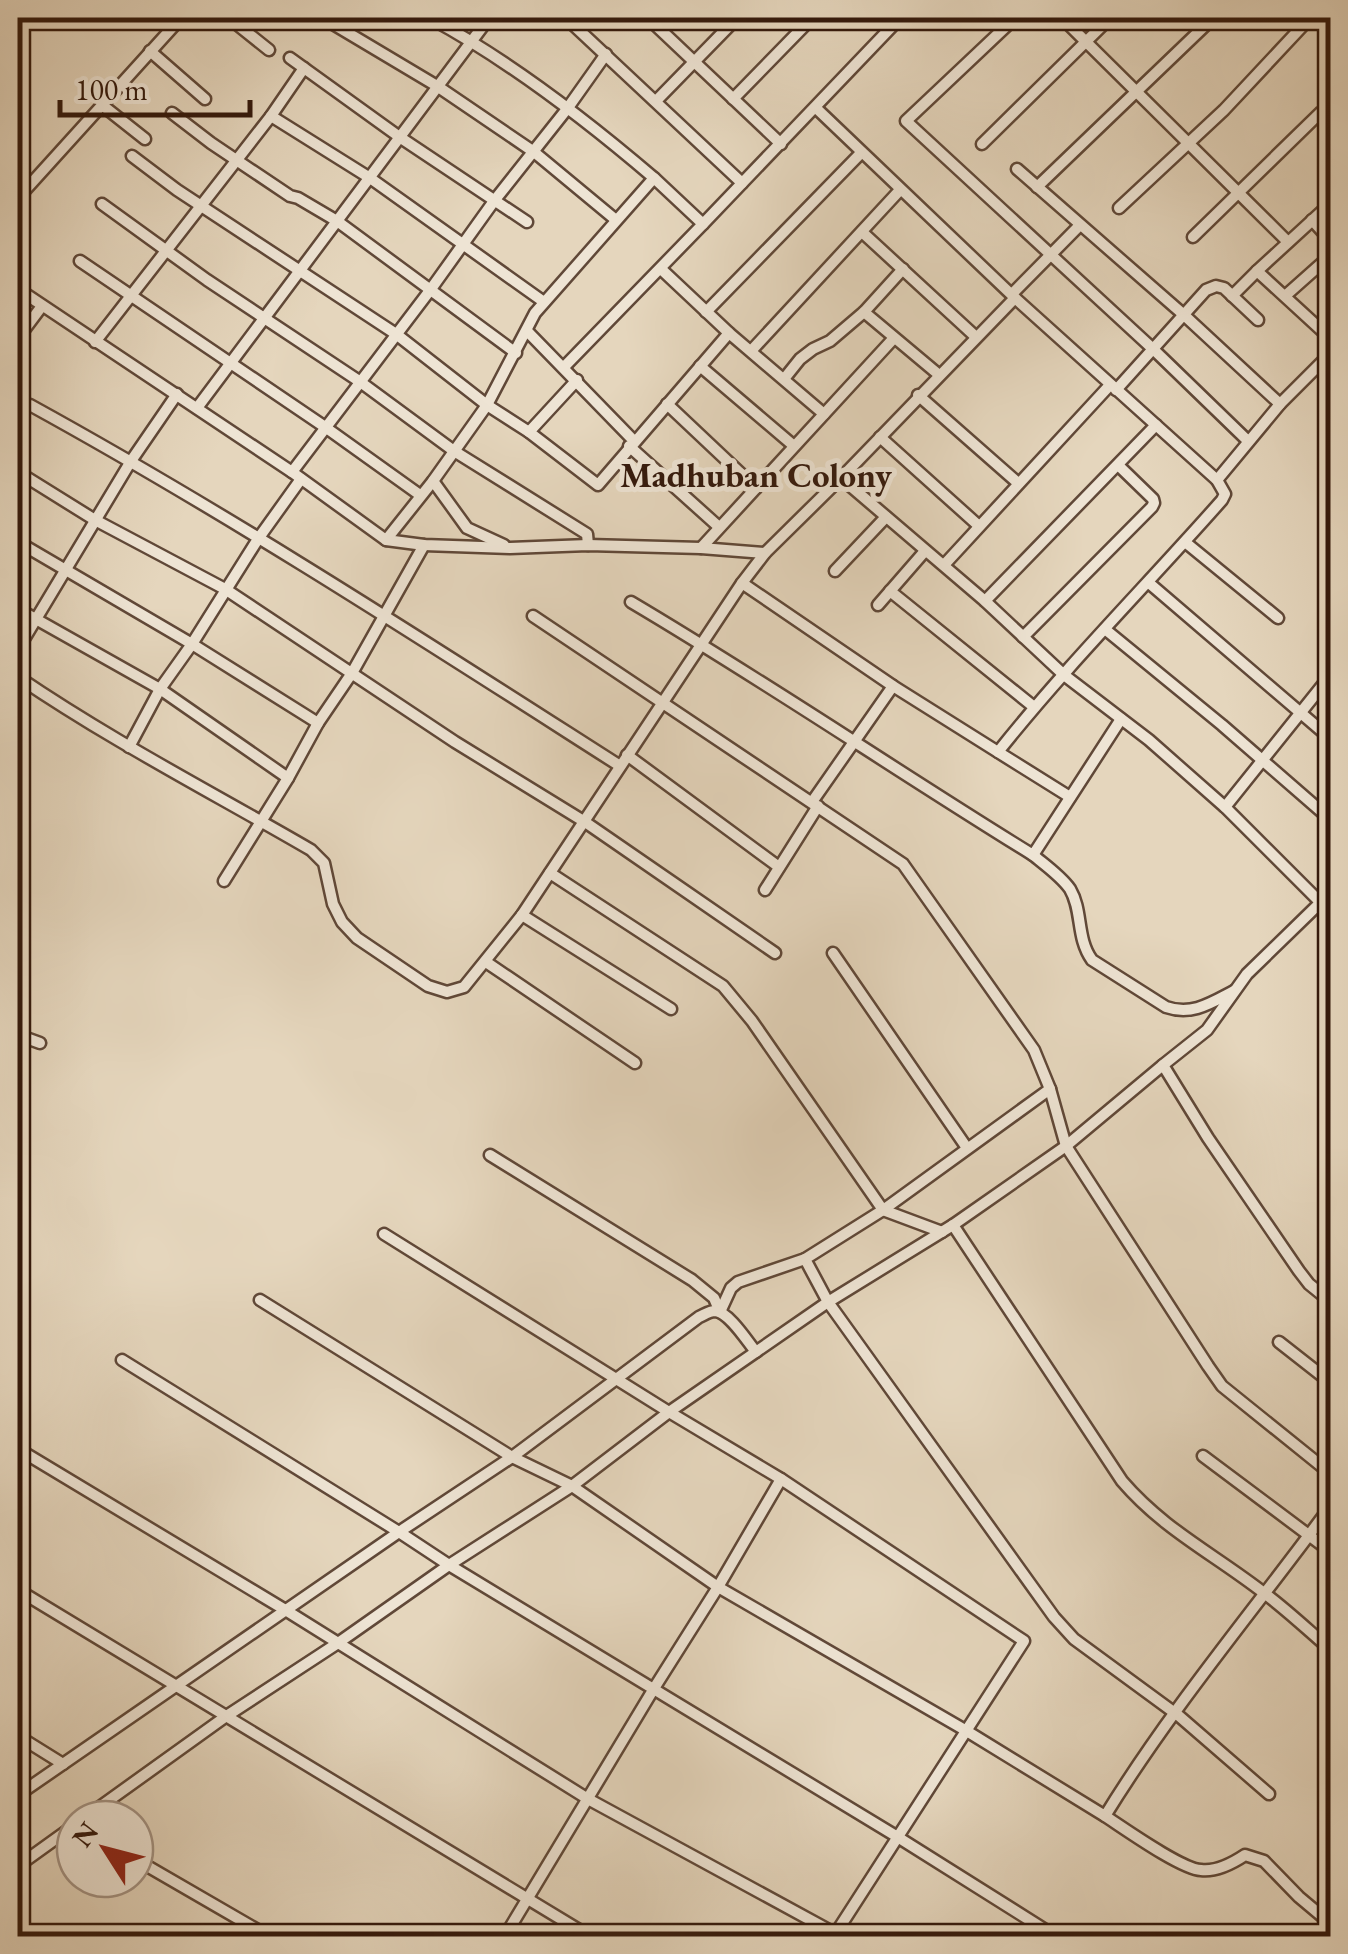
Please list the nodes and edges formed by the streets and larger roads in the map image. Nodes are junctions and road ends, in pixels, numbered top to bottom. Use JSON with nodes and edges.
{"nodes":[{"id":1,"x":181,"y":18,"type":"edge"},
{"id":2,"x":229,"y":18,"type":"edge"},
{"id":3,"x":323,"y":18,"type":"edge"},
{"id":4,"x":430,"y":18,"type":"edge"},
{"id":5,"x":489,"y":18,"type":"edge"},
{"id":6,"x":648,"y":18,"type":"edge"},
{"id":7,"x":737,"y":18,"type":"edge"},
{"id":8,"x":812,"y":18,"type":"edge"},
{"id":9,"x":900,"y":18,"type":"edge"},
{"id":10,"x":1015,"y":18,"type":"edge"},
{"id":11,"x":1062,"y":18,"type":"edge"},
{"id":12,"x":1110,"y":18,"type":"edge"},
{"id":13,"x":1213,"y":18,"type":"edge"},
{"id":14,"x":1310,"y":18,"type":"edge"},
{"id":15,"x":572,"y":19,"type":"edge"},
{"id":16,"x":471,"y":40,"type":"junction"},
{"id":17,"x":1086,"y":41,"type":"junction"},
{"id":18,"x":269,"y":50,"type":"dead end"},
{"id":19,"x":150,"y":51,"type":"junction"},
{"id":20,"x":606,"y":54,"type":"junction"},
{"id":21,"x":290,"y":58,"type":"dead end"},
{"id":22,"x":694,"y":62,"type":"junction"},
{"id":23,"x":304,"y":68,"type":"junction"},
{"id":24,"x":436,"y":86,"type":"junction"},
{"id":25,"x":1135,"y":90,"type":"junction"},
{"id":26,"x":205,"y":99,"type":"dead end"},
{"id":27,"x":656,"y":100,"type":"junction"},
{"id":28,"x":733,"y":100,"type":"junction"},
{"id":29,"x":102,"y":104,"type":"junction"},
{"id":30,"x":816,"y":108,"type":"junction"},
{"id":31,"x":1330,"y":108,"type":"edge"},
{"id":32,"x":568,"y":109,"type":"junction"},
{"id":33,"x":172,"y":113,"type":"dead end"},
{"id":34,"x":271,"y":116,"type":"junction"},
{"id":35,"x":400,"y":138,"type":"junction"},
{"id":36,"x":145,"y":139,"type":"dead end"},
{"id":37,"x":1188,"y":143,"type":"junction"},
{"id":38,"x":780,"y":144,"type":"junction"},
{"id":39,"x":982,"y":144,"type":"dead end"},
{"id":40,"x":534,"y":152,"type":"junction"},
{"id":41,"x":861,"y":153,"type":"junction"},
{"id":42,"x":132,"y":156,"type":"dead end"},
{"id":43,"x":236,"y":160,"type":"junction"},
{"id":44,"x":1017,"y":169,"type":"dead end"},
{"id":45,"x":370,"y":178,"type":"junction"},
{"id":46,"x":654,"y":178,"type":"junction"},
{"id":47,"x":742,"y":183,"type":"junction"},
{"id":48,"x":1037,"y":187,"type":"junction"},
{"id":49,"x":900,"y":190,"type":"junction"},
{"id":50,"x":1239,"y":194,"type":"junction"},
{"id":51,"x":18,"y":198,"type":"edge"},
{"id":52,"x":494,"y":201,"type":"junction"},
{"id":53,"x":102,"y":204,"type":"dead end"},
{"id":54,"x":1330,"y":204,"type":"edge"},
{"id":55,"x":202,"y":206,"type":"junction"},
{"id":56,"x":1119,"y":208,"type":"dead end"},
{"id":57,"x":616,"y":220,"type":"junction"},
{"id":58,"x":1312,"y":220,"type":"junction"},
{"id":59,"x":337,"y":221,"type":"junction"},
{"id":60,"x":527,"y":222,"type":"dead end"},
{"id":61,"x":703,"y":224,"type":"junction"},
{"id":62,"x":1080,"y":225,"type":"junction"},
{"id":63,"x":862,"y":232,"type":"junction"},
{"id":64,"x":1193,"y":237,"type":"dead end"},
{"id":65,"x":1330,"y":240,"type":"edge"},
{"id":66,"x":1288,"y":242,"type":"junction"},
{"id":67,"x":462,"y":244,"type":"junction"},
{"id":68,"x":168,"y":252,"type":"junction"},
{"id":69,"x":1050,"y":254,"type":"junction"},
{"id":70,"x":1330,"y":256,"type":"edge"},
{"id":71,"x":80,"y":261,"type":"dead end"},
{"id":72,"x":300,"y":269,"type":"junction"},
{"id":73,"x":661,"y":269,"type":"junction"},
{"id":74,"x":903,"y":269,"type":"junction"},
{"id":75,"x":1257,"y":270,"type":"junction"},
{"id":76,"x":18,"y":289,"type":"edge"},
{"id":77,"x":431,"y":289,"type":"junction"},
{"id":78,"x":132,"y":296,"type":"junction"},
{"id":79,"x":1013,"y":296,"type":"junction"},
{"id":80,"x":1232,"y":296,"type":"junction"},
{"id":81,"x":1285,"y":296,"type":"junction"},
{"id":82,"x":544,"y":302,"type":"junction"},
{"id":83,"x":42,"y":306,"type":"junction"},
{"id":84,"x":706,"y":312,"type":"junction"},
{"id":85,"x":864,"y":312,"type":"junction"},
{"id":86,"x":1184,"y":315,"type":"junction"},
{"id":87,"x":266,"y":318,"type":"junction"},
{"id":88,"x":1258,"y":320,"type":"dead end"},
{"id":89,"x":527,"y":331,"type":"junction"},
{"id":90,"x":729,"y":332,"type":"junction"},
{"id":91,"x":396,"y":334,"type":"junction"},
{"id":92,"x":976,"y":337,"type":"junction"},
{"id":93,"x":18,"y":338,"type":"edge"},
{"id":94,"x":894,"y":338,"type":"junction"},
{"id":95,"x":1330,"y":338,"type":"edge"},
{"id":96,"x":95,"y":342,"type":"junction"},
{"id":97,"x":1152,"y":349,"type":"junction"},
{"id":98,"x":751,"y":351,"type":"junction"},
{"id":99,"x":516,"y":353,"type":"junction"},
{"id":100,"x":1330,"y":354,"type":"edge"},
{"id":101,"x":231,"y":363,"type":"junction"},
{"id":102,"x":700,"y":366,"type":"junction"},
{"id":103,"x":564,"y":367,"type":"junction"},
{"id":104,"x":938,"y":374,"type":"junction"},
{"id":105,"x":784,"y":379,"type":"junction"},
{"id":106,"x":577,"y":380,"type":"junction"},
{"id":107,"x":359,"y":381,"type":"junction"},
{"id":108,"x":1113,"y":388,"type":"junction"},
{"id":109,"x":177,"y":394,"type":"junction"},
{"id":110,"x":918,"y":395,"type":"junction"},
{"id":111,"x":667,"y":404,"type":"junction"},
{"id":112,"x":1280,"y":404,"type":"junction"},
{"id":113,"x":30,"y":405,"type":"dead end"},
{"id":114,"x":487,"y":406,"type":"junction"},
{"id":115,"x":198,"y":408,"type":"junction"},
{"id":116,"x":824,"y":414,"type":"junction"},
{"id":117,"x":1156,"y":425,"type":"junction"},
{"id":118,"x":325,"y":427,"type":"junction"},
{"id":119,"x":528,"y":432,"type":"junction"},
{"id":120,"x":880,"y":437,"type":"junction"},
{"id":121,"x":1248,"y":441,"type":"junction"},
{"id":122,"x":632,"y":443,"type":"junction"},
{"id":123,"x":794,"y":446,"type":"junction"},
{"id":124,"x":454,"y":451,"type":"junction"},
{"id":125,"x":131,"y":460,"type":"junction"},
{"id":126,"x":1118,"y":464,"type":"junction"},
{"id":127,"x":18,"y":472,"type":"edge"},
{"id":128,"x":296,"y":476,"type":"junction"},
{"id":129,"x":841,"y":478,"type":"junction"},
{"id":130,"x":1217,"y":480,"type":"junction"},
{"id":131,"x":432,"y":481,"type":"junction"},
{"id":132,"x":1018,"y":482,"type":"junction"},
{"id":133,"x":756,"y":488,"type":"junction"},
{"id":134,"x":420,"y":495,"type":"junction"},
{"id":135,"x":886,"y":516,"type":"junction"},
{"id":136,"x":95,"y":520,"type":"junction"},
{"id":137,"x":979,"y":526,"type":"junction"},
{"id":138,"x":719,"y":527,"type":"junction"},
{"id":139,"x":258,"y":540,"type":"junction"},
{"id":140,"x":386,"y":540,"type":"junction"},
{"id":141,"x":18,"y":542,"type":"edge"},
{"id":142,"x":1185,"y":542,"type":"junction"},
{"id":143,"x":424,"y":545,"type":"junction"},
{"id":144,"x":588,"y":545,"type":"junction"},
{"id":145,"x":510,"y":548,"type":"junction"},
{"id":146,"x":702,"y":548,"type":"junction"},
{"id":147,"x":926,"y":551,"type":"junction"},
{"id":148,"x":765,"y":552,"type":"junction"},
{"id":149,"x":944,"y":566,"type":"junction"},
{"id":150,"x":64,"y":571,"type":"junction"},
{"id":151,"x":836,"y":571,"type":"dead end"},
{"id":152,"x":742,"y":583,"type":"junction"},
{"id":153,"x":1149,"y":584,"type":"junction"},
{"id":154,"x":225,"y":589,"type":"junction"},
{"id":155,"x":890,"y":591,"type":"junction"},
{"id":156,"x":984,"y":601,"type":"junction"},
{"id":157,"x":632,"y":602,"type":"dead end"},
{"id":158,"x":878,"y":605,"type":"dead end"},
{"id":159,"x":18,"y":608,"type":"edge"},
{"id":160,"x":384,"y":615,"type":"junction"},
{"id":161,"x":533,"y":616,"type":"dead end"},
{"id":162,"x":1278,"y":618,"type":"dead end"},
{"id":163,"x":36,"y":620,"type":"junction"},
{"id":164,"x":1106,"y":630,"type":"junction"},
{"id":165,"x":1023,"y":637,"type":"junction"},
{"id":166,"x":192,"y":644,"type":"junction"},
{"id":167,"x":702,"y":644,"type":"junction"},
{"id":168,"x":18,"y":649,"type":"edge"},
{"id":169,"x":352,"y":672,"type":"junction"},
{"id":170,"x":1064,"y":675,"type":"junction"},
{"id":171,"x":1330,"y":676,"type":"edge"},
{"id":172,"x":18,"y":677,"type":"edge"},
{"id":173,"x":893,"y":686,"type":"junction"},
{"id":174,"x":160,"y":689,"type":"junction"},
{"id":175,"x":662,"y":702,"type":"junction"},
{"id":176,"x":1034,"y":707,"type":"junction"},
{"id":177,"x":1300,"y":712,"type":"junction"},
{"id":178,"x":1121,"y":718,"type":"junction"},
{"id":179,"x":318,"y":723,"type":"junction"},
{"id":180,"x":1330,"y":738,"type":"edge"},
{"id":181,"x":854,"y":742,"type":"junction"},
{"id":182,"x":128,"y":747,"type":"junction"},
{"id":183,"x":998,"y":752,"type":"junction"},
{"id":184,"x":1264,"y":760,"type":"junction"},
{"id":185,"x":624,"y":761,"type":"junction"},
{"id":186,"x":288,"y":778,"type":"junction"},
{"id":187,"x":1070,"y":796,"type":"junction"},
{"id":188,"x":815,"y":804,"type":"junction"},
{"id":189,"x":1225,"y":806,"type":"junction"},
{"id":190,"x":1330,"y":819,"type":"edge"},
{"id":191,"x":261,"y":821,"type":"junction"},
{"id":192,"x":585,"y":822,"type":"junction"},
{"id":193,"x":1033,"y":855,"type":"junction"},
{"id":194,"x":779,"y":867,"type":"junction"},
{"id":195,"x":550,"y":874,"type":"junction"},
{"id":196,"x":224,"y":881,"type":"dead end"},
{"id":197,"x":765,"y":890,"type":"dead end"},
{"id":198,"x":1321,"y":902,"type":"junction"},
{"id":199,"x":1330,"y":912,"type":"edge"},
{"id":200,"x":522,"y":914,"type":"junction"},
{"id":201,"x":775,"y":952,"type":"dead end"},
{"id":202,"x":834,"y":953,"type":"dead end"},
{"id":203,"x":486,"y":962,"type":"junction"},
{"id":204,"x":1235,"y":991,"type":"junction"},
{"id":205,"x":671,"y":1009,"type":"dead end"},
{"id":206,"x":18,"y":1035,"type":"edge"},
{"id":207,"x":40,"y":1042,"type":"dead end"},
{"id":208,"x":635,"y":1063,"type":"dead end"},
{"id":209,"x":1163,"y":1065,"type":"junction"},
{"id":210,"x":1050,"y":1090,"type":"junction"},
{"id":211,"x":1066,"y":1146,"type":"junction"},
{"id":212,"x":967,"y":1148,"type":"junction"},
{"id":213,"x":490,"y":1154,"type":"dead end"},
{"id":214,"x":883,"y":1210,"type":"junction"},
{"id":215,"x":954,"y":1224,"type":"junction"},
{"id":216,"x":942,"y":1232,"type":"junction"},
{"id":217,"x":384,"y":1234,"type":"dead end"},
{"id":218,"x":805,"y":1259,"type":"junction"},
{"id":219,"x":260,"y":1300,"type":"dead end"},
{"id":220,"x":1330,"y":1301,"type":"edge"},
{"id":221,"x":828,"y":1302,"type":"junction"},
{"id":222,"x":720,"y":1312,"type":"junction"},
{"id":223,"x":1278,"y":1342,"type":"dead end"},
{"id":224,"x":756,"y":1352,"type":"junction"},
{"id":225,"x":122,"y":1360,"type":"dead end"},
{"id":226,"x":618,"y":1378,"type":"junction"},
{"id":227,"x":1330,"y":1382,"type":"edge"},
{"id":228,"x":669,"y":1412,"type":"junction"},
{"id":229,"x":18,"y":1448,"type":"edge"},
{"id":230,"x":1203,"y":1456,"type":"dead end"},
{"id":231,"x":512,"y":1457,"type":"junction"},
{"id":232,"x":1330,"y":1473,"type":"edge"},
{"id":233,"x":780,"y":1478,"type":"junction"},
{"id":234,"x":572,"y":1486,"type":"junction"},
{"id":235,"x":1330,"y":1506,"type":"edge"},
{"id":236,"x":399,"y":1532,"type":"junction"},
{"id":237,"x":1309,"y":1536,"type":"junction"},
{"id":238,"x":1330,"y":1551,"type":"edge"},
{"id":239,"x":448,"y":1565,"type":"junction"},
{"id":240,"x":718,"y":1587,"type":"junction"},
{"id":241,"x":18,"y":1590,"type":"edge"},
{"id":242,"x":1265,"y":1593,"type":"junction"},
{"id":243,"x":286,"y":1610,"type":"junction"},
{"id":244,"x":338,"y":1644,"type":"junction"},
{"id":245,"x":1330,"y":1650,"type":"edge"},
{"id":246,"x":174,"y":1687,"type":"junction"},
{"id":247,"x":653,"y":1690,"type":"junction"},
{"id":248,"x":1174,"y":1713,"type":"junction"},
{"id":249,"x":225,"y":1717,"type":"junction"},
{"id":250,"x":966,"y":1730,"type":"junction"},
{"id":251,"x":18,"y":1736,"type":"edge"},
{"id":252,"x":63,"y":1764,"type":"junction"},
{"id":253,"x":1269,"y":1794,"type":"dead end"},
{"id":254,"x":18,"y":1796,"type":"edge"},
{"id":255,"x":111,"y":1799,"type":"edge"},
{"id":256,"x":588,"y":1799,"type":"junction"},
{"id":257,"x":1105,"y":1816,"type":"junction"},
{"id":258,"x":896,"y":1836,"type":"junction"},
{"id":259,"x":55,"y":1839,"type":"edge"},
{"id":260,"x":18,"y":1866,"type":"edge"},
{"id":261,"x":155,"y":1871,"type":"edge"},
{"id":262,"x":528,"y":1900,"type":"junction"},
{"id":263,"x":1330,"y":1923,"type":"edge"},
{"id":264,"x":837,"y":1935,"type":"edge"},
{"id":265,"x":268,"y":1936,"type":"edge"},
{"id":266,"x":505,"y":1936,"type":"edge"},
{"id":267,"x":589,"y":1936,"type":"edge"},
{"id":268,"x":1055,"y":1936,"type":"edge"}],
"edges":[{"from":1,"to":19,"type":"street"},
{"from":2,"to":18,"type":"street"},
{"from":3,"to":24,"type":"street"},
{"from":4,"to":16,"type":"street"},
{"from":5,"to":16,"type":"street"},
{"from":6,"to":22,"type":"street"},
{"from":7,"to":22,"type":"street"},
{"from":8,"to":28,"type":"street"},
{"from":9,"to":30,"type":"street"},
{"from":10,"to":69,"type":"street"},
{"from":11,"to":17,"type":"street"},
{"from":12,"to":17,"type":"street"},
{"from":13,"to":25,"type":"street"},
{"from":14,"to":37,"type":"street"},
{"from":15,"to":20,"type":"street"},
{"from":16,"to":24,"type":"street"},
{"from":16,"to":32,"type":"street"},
{"from":17,"to":25,"type":"street"},
{"from":17,"to":39,"type":"street"},
{"from":19,"to":26,"type":"street"},
{"from":19,"to":29,"type":"street"},
{"from":20,"to":27,"type":"street"},
{"from":20,"to":32,"type":"street"},
{"from":21,"to":23,"type":"street"},
{"from":22,"to":27,"type":"street"},
{"from":22,"to":28,"type":"street"},
{"from":23,"to":34,"type":"street"},
{"from":23,"to":35,"type":"street"},
{"from":24,"to":35,"type":"street"},
{"from":24,"to":40,"type":"street"},
{"from":25,"to":37,"type":"street"},
{"from":25,"to":48,"type":"street"},
{"from":27,"to":47,"type":"street"},
{"from":28,"to":38,"type":"street"},
{"from":29,"to":36,"type":"street"},
{"from":29,"to":51,"type":"street"},
{"from":30,"to":38,"type":"street"},
{"from":30,"to":41,"type":"street"},
{"from":31,"to":50,"type":"street"},
{"from":32,"to":40,"type":"street"},
{"from":32,"to":46,"type":"street"},
{"from":33,"to":43,"type":"street"},
{"from":34,"to":43,"type":"street"},
{"from":34,"to":45,"type":"street"},
{"from":35,"to":45,"type":"street"},
{"from":35,"to":52,"type":"street"},
{"from":37,"to":50,"type":"street"},
{"from":37,"to":56,"type":"street"},
{"from":38,"to":47,"type":"street"},
{"from":40,"to":52,"type":"street"},
{"from":40,"to":57,"type":"street"},
{"from":41,"to":49,"type":"street"},
{"from":41,"to":84,"type":"street"},
{"from":42,"to":55,"type":"street"},
{"from":43,"to":55,"type":"street"},
{"from":43,"to":59,"type":"street"},
{"from":44,"to":48,"type":"street"},
{"from":45,"to":59,"type":"street"},
{"from":45,"to":67,"type":"street"},
{"from":46,"to":57,"type":"street"},
{"from":46,"to":61,"type":"street"},
{"from":47,"to":61,"type":"street"},
{"from":48,"to":62,"type":"street"},
{"from":49,"to":63,"type":"street"},
{"from":49,"to":79,"type":"street"},
{"from":50,"to":64,"type":"street"},
{"from":50,"to":66,"type":"street"},
{"from":52,"to":60,"type":"street"},
{"from":52,"to":67,"type":"street"},
{"from":53,"to":68,"type":"street"},
{"from":54,"to":58,"type":"street"},
{"from":55,"to":68,"type":"street"},
{"from":55,"to":72,"type":"street"},
{"from":57,"to":82,"type":"street"},
{"from":58,"to":65,"type":"street"},
{"from":58,"to":66,"type":"street"},
{"from":59,"to":72,"type":"street"},
{"from":59,"to":77,"type":"street"},
{"from":61,"to":73,"type":"street"},
{"from":62,"to":69,"type":"street"},
{"from":62,"to":86,"type":"street"},
{"from":63,"to":74,"type":"street"},
{"from":63,"to":98,"type":"street"},
{"from":66,"to":75,"type":"street"},
{"from":67,"to":77,"type":"street"},
{"from":67,"to":82,"type":"street"},
{"from":68,"to":78,"type":"street"},
{"from":68,"to":87,"type":"street"},
{"from":69,"to":79,"type":"street"},
{"from":69,"to":97,"type":"street"},
{"from":70,"to":81,"type":"street"},
{"from":71,"to":78,"type":"street"},
{"from":72,"to":87,"type":"street"},
{"from":72,"to":91,"type":"street"},
{"from":73,"to":84,"type":"street"},
{"from":73,"to":103,"type":"street"},
{"from":74,"to":85,"type":"street"},
{"from":74,"to":92,"type":"street"},
{"from":75,"to":80,"type":"street"},
{"from":75,"to":81,"type":"street"},
{"from":76,"to":83,"type":"street"},
{"from":77,"to":91,"type":"street"},
{"from":77,"to":99,"type":"street"},
{"from":78,"to":96,"type":"street"},
{"from":78,"to":101,"type":"street"},
{"from":79,"to":92,"type":"street"},
{"from":79,"to":108,"type":"street"},
{"from":80,"to":86,"type":"street"},
{"from":80,"to":88,"type":"street"},
{"from":81,"to":95,"type":"street"},
{"from":82,"to":89,"type":"street"},
{"from":83,"to":93,"type":"street"},
{"from":83,"to":96,"type":"street"},
{"from":84,"to":90,"type":"street"},
{"from":85,"to":94,"type":"street"},
{"from":85,"to":105,"type":"street"},
{"from":86,"to":97,"type":"street"},
{"from":86,"to":112,"type":"street"},
{"from":87,"to":101,"type":"street"},
{"from":87,"to":107,"type":"street"},
{"from":89,"to":99,"type":"street"},
{"from":89,"to":103,"type":"street"},
{"from":90,"to":98,"type":"street"},
{"from":90,"to":102,"type":"street"},
{"from":91,"to":107,"type":"street"},
{"from":91,"to":114,"type":"street"},
{"from":92,"to":104,"type":"street"},
{"from":94,"to":104,"type":"street"},
{"from":94,"to":116,"type":"street"},
{"from":96,"to":109,"type":"street"},
{"from":97,"to":108,"type":"street"},
{"from":97,"to":121,"type":"street"},
{"from":98,"to":105,"type":"street"},
{"from":99,"to":114,"type":"street"},
{"from":100,"to":112,"type":"street"},
{"from":101,"to":115,"type":"street"},
{"from":101,"to":118,"type":"street"},
{"from":102,"to":111,"type":"street"},
{"from":102,"to":123,"type":"street"},
{"from":103,"to":106,"type":"street"},
{"from":104,"to":110,"type":"street"},
{"from":105,"to":116,"type":"street"},
{"from":106,"to":119,"type":"street"},
{"from":106,"to":122,"type":"street"},
{"from":107,"to":118,"type":"street"},
{"from":107,"to":124,"type":"street"},
{"from":108,"to":117,"type":"street"},
{"from":108,"to":132,"type":"street"},
{"from":109,"to":115,"type":"street"},
{"from":109,"to":125,"type":"street"},
{"from":110,"to":120,"type":"street"},
{"from":110,"to":132,"type":"street"},
{"from":111,"to":122,"type":"street"},
{"from":111,"to":133,"type":"street"},
{"from":112,"to":121,"type":"street"},
{"from":113,"to":125,"type":"street"},
{"from":114,"to":119,"type":"street"},
{"from":114,"to":124,"type":"street"},
{"from":115,"to":128,"type":"street"},
{"from":116,"to":123,"type":"street"},
{"from":117,"to":126,"type":"street"},
{"from":117,"to":130,"type":"street"},
{"from":118,"to":128,"type":"street"},
{"from":118,"to":134,"type":"street"},
{"from":119,"to":122,"type":"street"},
{"from":120,"to":129,"type":"street"},
{"from":120,"to":137,"type":"street"},
{"from":121,"to":130,"type":"street"},
{"from":122,"to":138,"type":"street"},
{"from":123,"to":133,"type":"street"},
{"from":124,"to":131,"type":"street"},
{"from":124,"to":144,"type":"street"},
{"from":125,"to":136,"type":"street"},
{"from":125,"to":139,"type":"street"},
{"from":126,"to":156,"type":"street"},
{"from":126,"to":165,"type":"street"},
{"from":127,"to":136,"type":"street"},
{"from":128,"to":139,"type":"street"},
{"from":128,"to":140,"type":"street"},
{"from":129,"to":135,"type":"street"},
{"from":129,"to":148,"type":"street"},
{"from":130,"to":142,"type":"street"},
{"from":131,"to":134,"type":"street"},
{"from":131,"to":145,"type":"street"},
{"from":132,"to":137,"type":"street"},
{"from":133,"to":138,"type":"street"},
{"from":134,"to":140,"type":"street"},
{"from":135,"to":147,"type":"street"},
{"from":135,"to":151,"type":"street"},
{"from":136,"to":150,"type":"street"},
{"from":136,"to":154,"type":"street"},
{"from":137,"to":149,"type":"street"},
{"from":138,"to":146,"type":"street"},
{"from":139,"to":154,"type":"street"},
{"from":139,"to":160,"type":"street"},
{"from":140,"to":143,"type":"street"},
{"from":141,"to":150,"type":"street"},
{"from":142,"to":153,"type":"street"},
{"from":142,"to":162,"type":"street"},
{"from":143,"to":145,"type":"street"},
{"from":143,"to":160,"type":"street"},
{"from":144,"to":145,"type":"street"},
{"from":144,"to":146,"type":"street"},
{"from":146,"to":148,"type":"street"},
{"from":147,"to":149,"type":"street"},
{"from":147,"to":155,"type":"street"},
{"from":148,"to":152,"type":"street"},
{"from":149,"to":156,"type":"street"},
{"from":150,"to":163,"type":"street"},
{"from":150,"to":166,"type":"street"},
{"from":152,"to":167,"type":"street"},
{"from":152,"to":173,"type":"street"},
{"from":153,"to":164,"type":"street"},
{"from":153,"to":177,"type":"street"},
{"from":154,"to":166,"type":"street"},
{"from":154,"to":169,"type":"street"},
{"from":155,"to":158,"type":"street"},
{"from":155,"to":176,"type":"street"},
{"from":156,"to":165,"type":"street"},
{"from":157,"to":167,"type":"street"},
{"from":159,"to":163,"type":"street"},
{"from":160,"to":169,"type":"street"},
{"from":160,"to":185,"type":"street"},
{"from":161,"to":175,"type":"street"},
{"from":163,"to":168,"type":"street"},
{"from":163,"to":174,"type":"street"},
{"from":164,"to":170,"type":"street"},
{"from":164,"to":184,"type":"street"},
{"from":165,"to":170,"type":"street"},
{"from":166,"to":174,"type":"street"},
{"from":166,"to":179,"type":"street"},
{"from":167,"to":175,"type":"street"},
{"from":167,"to":181,"type":"street"},
{"from":169,"to":179,"type":"street"},
{"from":169,"to":192,"type":"street"},
{"from":170,"to":176,"type":"street"},
{"from":170,"to":178,"type":"street"},
{"from":171,"to":177,"type":"street"},
{"from":172,"to":182,"type":"street"},
{"from":173,"to":181,"type":"street"},
{"from":173,"to":183,"type":"street"},
{"from":174,"to":182,"type":"street"},
{"from":174,"to":186,"type":"street"},
{"from":175,"to":185,"type":"street"},
{"from":175,"to":188,"type":"street"},
{"from":176,"to":183,"type":"street"},
{"from":177,"to":180,"type":"street"},
{"from":177,"to":184,"type":"street"},
{"from":178,"to":187,"type":"street"},
{"from":178,"to":189,"type":"street"},
{"from":179,"to":186,"type":"street"},
{"from":181,"to":188,"type":"street"},
{"from":181,"to":193,"type":"street"},
{"from":182,"to":191,"type":"street"},
{"from":183,"to":187,"type":"street"},
{"from":184,"to":189,"type":"street"},
{"from":184,"to":190,"type":"street"},
{"from":185,"to":192,"type":"street"},
{"from":185,"to":194,"type":"street"},
{"from":186,"to":191,"type":"street"},
{"from":187,"to":193,"type":"street"},
{"from":188,"to":194,"type":"street"},
{"from":188,"to":210,"type":"street"},
{"from":189,"to":198,"type":"street"},
{"from":191,"to":196,"type":"street"},
{"from":191,"to":203,"type":"street"},
{"from":192,"to":195,"type":"street"},
{"from":192,"to":201,"type":"street"},
{"from":193,"to":204,"type":"street"},
{"from":194,"to":197,"type":"street"},
{"from":195,"to":200,"type":"street"},
{"from":195,"to":214,"type":"street"},
{"from":198,"to":199,"type":"street"},
{"from":198,"to":204,"type":"street"},
{"from":200,"to":203,"type":"street"},
{"from":200,"to":205,"type":"street"},
{"from":202,"to":212,"type":"street"},
{"from":203,"to":208,"type":"street"},
{"from":204,"to":209,"type":"street"},
{"from":206,"to":207,"type":"street"},
{"from":209,"to":211,"type":"street"},
{"from":209,"to":220,"type":"street"},
{"from":210,"to":211,"type":"street"},
{"from":210,"to":212,"type":"street"},
{"from":211,"to":215,"type":"street"},
{"from":211,"to":232,"type":"street"},
{"from":212,"to":214,"type":"street"},
{"from":213,"to":222,"type":"street"},
{"from":214,"to":216,"type":"street"},
{"from":214,"to":218,"type":"street"},
{"from":215,"to":216,"type":"street"},
{"from":215,"to":242,"type":"street"},
{"from":216,"to":221,"type":"street"},
{"from":217,"to":226,"type":"street"},
{"from":218,"to":221,"type":"street"},
{"from":218,"to":222,"type":"street"},
{"from":219,"to":231,"type":"street"},
{"from":221,"to":224,"type":"street"},
{"from":221,"to":248,"type":"street"},
{"from":222,"to":224,"type":"street"},
{"from":222,"to":226,"type":"street"},
{"from":223,"to":227,"type":"street"},
{"from":224,"to":228,"type":"street"},
{"from":225,"to":236,"type":"street"},
{"from":226,"to":228,"type":"street"},
{"from":226,"to":231,"type":"street"},
{"from":228,"to":233,"type":"street"},
{"from":228,"to":234,"type":"street"},
{"from":229,"to":243,"type":"street"},
{"from":230,"to":237,"type":"street"},
{"from":231,"to":234,"type":"street"},
{"from":231,"to":236,"type":"street"},
{"from":233,"to":240,"type":"street"},
{"from":233,"to":250,"type":"street"},
{"from":234,"to":239,"type":"street"},
{"from":234,"to":240,"type":"street"},
{"from":235,"to":237,"type":"street"},
{"from":236,"to":239,"type":"street"},
{"from":236,"to":243,"type":"street"},
{"from":237,"to":238,"type":"street"},
{"from":237,"to":242,"type":"street"},
{"from":239,"to":244,"type":"street"},
{"from":239,"to":247,"type":"street"},
{"from":240,"to":247,"type":"street"},
{"from":240,"to":250,"type":"street"},
{"from":241,"to":246,"type":"street"},
{"from":242,"to":245,"type":"street"},
{"from":242,"to":248,"type":"street"},
{"from":243,"to":244,"type":"street"},
{"from":243,"to":246,"type":"street"},
{"from":244,"to":249,"type":"street"},
{"from":244,"to":256,"type":"street"},
{"from":246,"to":249,"type":"street"},
{"from":246,"to":252,"type":"street"},
{"from":247,"to":256,"type":"street"},
{"from":247,"to":258,"type":"street"},
{"from":248,"to":253,"type":"street"},
{"from":248,"to":257,"type":"street"},
{"from":249,"to":255,"type":"street"},
{"from":249,"to":262,"type":"street"},
{"from":250,"to":257,"type":"street"},
{"from":250,"to":258,"type":"street"},
{"from":251,"to":252,"type":"street"},
{"from":252,"to":254,"type":"street"},
{"from":256,"to":262,"type":"street"},
{"from":256,"to":264,"type":"street"},
{"from":257,"to":263,"type":"street"},
{"from":258,"to":264,"type":"street"},
{"from":258,"to":268,"type":"street"},
{"from":259,"to":260,"type":"street"},
{"from":261,"to":265,"type":"street"},
{"from":262,"to":266,"type":"street"},
{"from":262,"to":267,"type":"street"}]}
